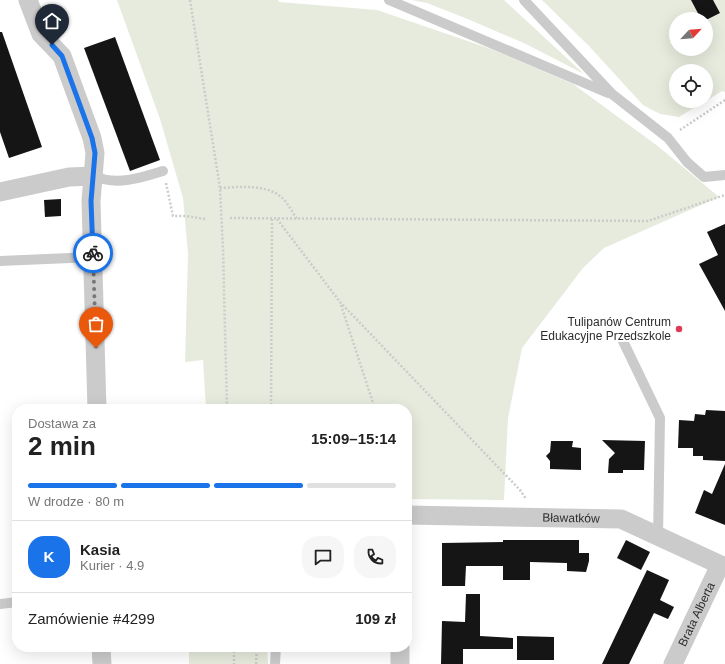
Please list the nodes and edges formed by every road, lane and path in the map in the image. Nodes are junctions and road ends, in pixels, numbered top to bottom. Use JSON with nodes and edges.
{"nodes":[{"id":1,"x":28,"y":0,"type":"edge"},
{"id":2,"x":190,"y":0,"type":"edge"},
{"id":3,"x":389,"y":0,"type":"edge"},
{"id":4,"x":524,"y":0,"type":"edge"},
{"id":5,"x":612,"y":94,"type":"junction"},
{"id":6,"x":725,"y":100,"type":"edge"},
{"id":7,"x":668,"y":138,"type":"junction"},
{"id":8,"x":163,"y":171,"type":"joint"},
{"id":9,"x":725,"y":175,"type":"edge"},
{"id":10,"x":94,"y":176,"type":"junction"},
{"id":11,"x":220,"y":188,"type":"junction"},
{"id":12,"x":0,"y":192,"type":"edge"},
{"id":13,"x":725,"y":195,"type":"edge"},
{"id":14,"x":230,"y":218,"type":"dead end"},
{"id":15,"x":205,"y":219,"type":"dead end"},
{"id":16,"x":272,"y":219,"type":"junction"},
{"id":17,"x":277,"y":219,"type":"junction"},
{"id":18,"x":297,"y":219,"type":"junction"},
{"id":19,"x":93,"y":257,"type":"junction"},
{"id":20,"x":0,"y":261,"type":"edge"},
{"id":21,"x":340,"y":302,"type":"junction"},
{"id":22,"x":622,"y":338,"type":"dead end"},
{"id":23,"x":97,"y":404,"type":"edge"},
{"id":24,"x":227,"y":404,"type":"edge"},
{"id":25,"x":271,"y":404,"type":"edge"},
{"id":26,"x":373,"y":404,"type":"edge"},
{"id":27,"x":412,"y":514,"type":"edge"},
{"id":28,"x":536,"y":516,"type":"junction"},
{"id":29,"x":658,"y":537,"type":"junction"},
{"id":30,"x":722,"y":566,"type":"edge"},
{"id":31,"x":12,"y":603,"type":"edge"},
{"id":32,"x":0,"y":604,"type":"edge"},
{"id":33,"x":102,"y":652,"type":"edge"},
{"id":34,"x":234,"y":652,"type":"edge"},
{"id":35,"x":257,"y":652,"type":"edge"},
{"id":36,"x":276,"y":652,"type":"edge"},
{"id":37,"x":400,"y":652,"type":"edge"},
{"id":38,"x":102,"y":664,"type":"edge"},
{"id":39,"x":234,"y":664,"type":"edge"},
{"id":40,"x":256,"y":664,"type":"edge"},
{"id":41,"x":275,"y":664,"type":"edge"},
{"id":42,"x":400,"y":664,"type":"edge"},
{"id":43,"x":673,"y":664,"type":"edge"}],
"edges":[{"from":1,"to":10,"type":"street"},
{"from":2,"to":11,"type":"path"},
{"from":3,"to":5,"type":"lane"},
{"from":4,"to":5,"type":"lane"},
{"from":5,"to":7,"type":"lane"},
{"from":6,"to":7,"type":"path"},
{"from":7,"to":9,"type":"lane"},
{"from":8,"to":10,"type":"lane"},
{"from":8,"to":15,"type":"path"},
{"from":10,"to":12,"type":"street"},
{"from":10,"to":19,"type":"street"},
{"from":11,"to":18,"type":"path"},
{"from":11,"to":24,"type":"path"},
{"from":13,"to":18,"type":"path"},
{"from":14,"to":16,"type":"path"},
{"from":16,"to":17,"type":"path"},
{"from":16,"to":25,"type":"path"},
{"from":17,"to":18,"type":"path"},
{"from":17,"to":21,"type":"path"},
{"from":19,"to":20,"type":"lane"},
{"from":19,"to":23,"type":"street"},
{"from":21,"to":26,"type":"path"},
{"from":21,"to":28,"type":"path"},
{"from":22,"to":29,"type":"lane"},
{"from":27,"to":28,"type":"street","name":"Bławatków"},
{"from":28,"to":29,"type":"street","name":"Bławatków"},
{"from":29,"to":30,"type":"street","name":"Bławatków"},
{"from":30,"to":43,"type":"street","name":"Brata Alberta"},
{"from":31,"to":32,"type":"lane"},
{"from":33,"to":38,"type":"street"},
{"from":34,"to":39,"type":"path"},
{"from":35,"to":40,"type":"path"},
{"from":36,"to":41,"type":"lane"},
{"from":37,"to":42,"type":"street"}]}
